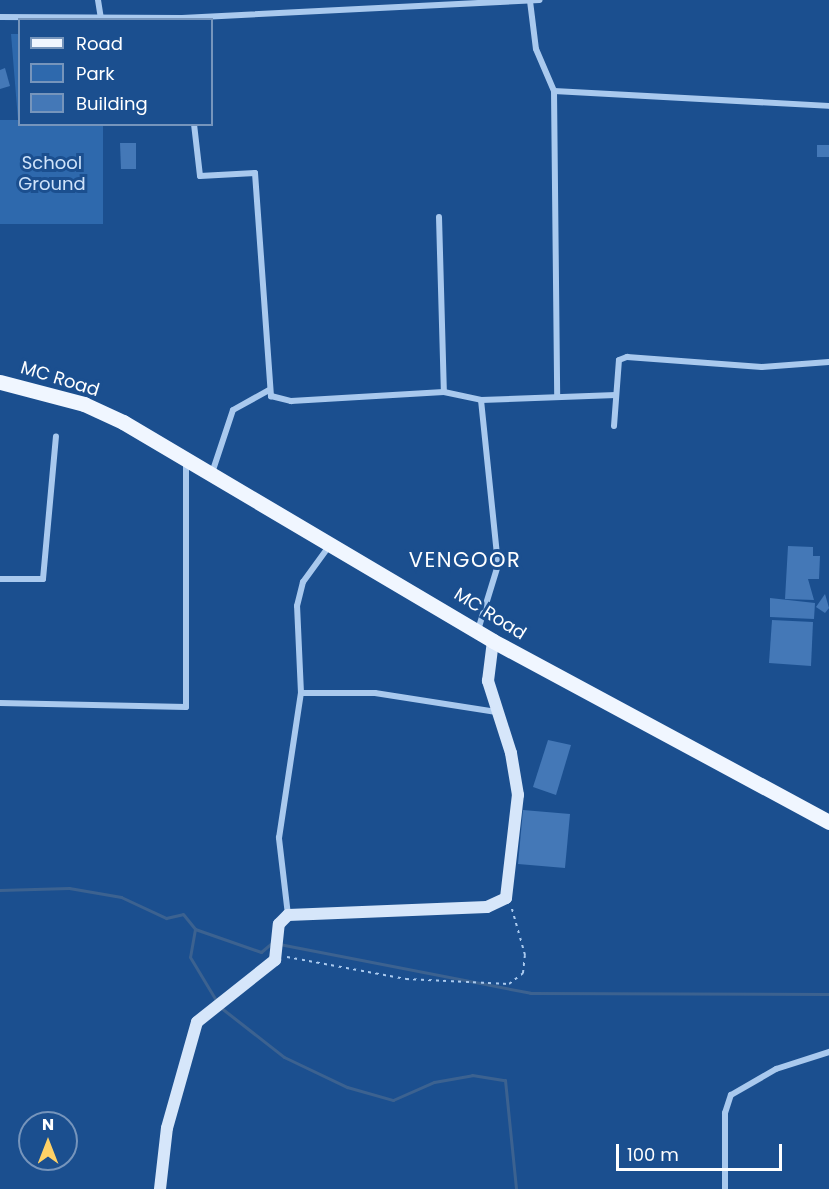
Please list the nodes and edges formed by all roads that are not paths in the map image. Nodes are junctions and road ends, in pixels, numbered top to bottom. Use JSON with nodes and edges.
{"nodes":[{"id":1,"x":99,"y":0,"type":"edge"},
{"id":2,"x":400,"y":0,"type":"edge"},
{"id":3,"x":540,"y":0,"type":"edge"},
{"id":4,"x":530,"y":1,"type":"edge"},
{"id":5,"x":402,"y":9,"type":"junction"},
{"id":6,"x":0,"y":17,"type":"edge"},
{"id":7,"x":101,"y":18,"type":"joint"},
{"id":8,"x":204,"y":18,"type":"edge"},
{"id":9,"x":554,"y":90,"type":"junction"},
{"id":10,"x":829,"y":106,"type":"edge"},
{"id":11,"x":194,"y":126,"type":"edge"},
{"id":12,"x":439,"y":217,"type":"dead end"},
{"id":13,"x":829,"y":362,"type":"edge"},
{"id":14,"x":0,"y":382,"type":"edge"},
{"id":15,"x":269,"y":390,"type":"junction"},
{"id":16,"x":444,"y":392,"type":"junction"},
{"id":17,"x":616,"y":395,"type":"junction"},
{"id":18,"x":557,"y":397,"type":"junction"},
{"id":19,"x":481,"y":400,"type":"junction"},
{"id":20,"x":614,"y":426,"type":"dead end"},
{"id":21,"x":56,"y":437,"type":"dead end"},
{"id":22,"x":186,"y":460,"type":"junction"},
{"id":23,"x":212,"y":475,"type":"junction"},
{"id":24,"x":331,"y":544,"type":"junction"},
{"id":25,"x":0,"y":579,"type":"edge"},
{"id":26,"x":478,"y":630,"type":"junction"},
{"id":27,"x":493,"y":641,"type":"junction"},
{"id":28,"x":301,"y":693,"type":"junction"},
{"id":29,"x":0,"y":703,"type":"edge"},
{"id":30,"x":498,"y":712,"type":"junction"},
{"id":31,"x":829,"y":822,"type":"edge"},
{"id":32,"x":288,"y":915,"type":"junction"},
{"id":33,"x":829,"y":1052,"type":"edge"},
{"id":34,"x":160,"y":1189,"type":"edge"},
{"id":35,"x":725,"y":1189,"type":"edge"}],
"edges":[{"from":1,"to":7,"type":"street"},
{"from":2,"to":5,"type":"street"},
{"from":3,"to":4,"type":"street"},
{"from":4,"to":5,"type":"street"},
{"from":4,"to":9,"type":"street"},
{"from":5,"to":8,"type":"street"},
{"from":6,"to":7,"type":"street"},
{"from":9,"to":10,"type":"street"},
{"from":9,"to":18,"type":"street"},
{"from":11,"to":15,"type":"street"},
{"from":12,"to":16,"type":"street"},
{"from":13,"to":17,"type":"street"},
{"from":14,"to":22,"type":"main road","name":"MC Road"},
{"from":15,"to":16,"type":"street"},
{"from":15,"to":23,"type":"street"},
{"from":16,"to":19,"type":"street"},
{"from":17,"to":18,"type":"street"},
{"from":17,"to":20,"type":"street"},
{"from":18,"to":19,"type":"street"},
{"from":19,"to":26,"type":"street"},
{"from":21,"to":25,"type":"street"},
{"from":22,"to":23,"type":"main road","name":"MC Road"},
{"from":22,"to":29,"type":"street"},
{"from":23,"to":24,"type":"main road","name":"MC Road"},
{"from":24,"to":26,"type":"main road","name":"MC Road"},
{"from":24,"to":28,"type":"street"},
{"from":26,"to":27,"type":"main road","name":"MC Road"},
{"from":27,"to":30,"type":"street"},
{"from":27,"to":31,"type":"main road","name":"MC Road"},
{"from":28,"to":30,"type":"street"},
{"from":28,"to":32,"type":"street"},
{"from":30,"to":32,"type":"street"},
{"from":32,"to":34,"type":"street"},
{"from":33,"to":35,"type":"street"}]}
